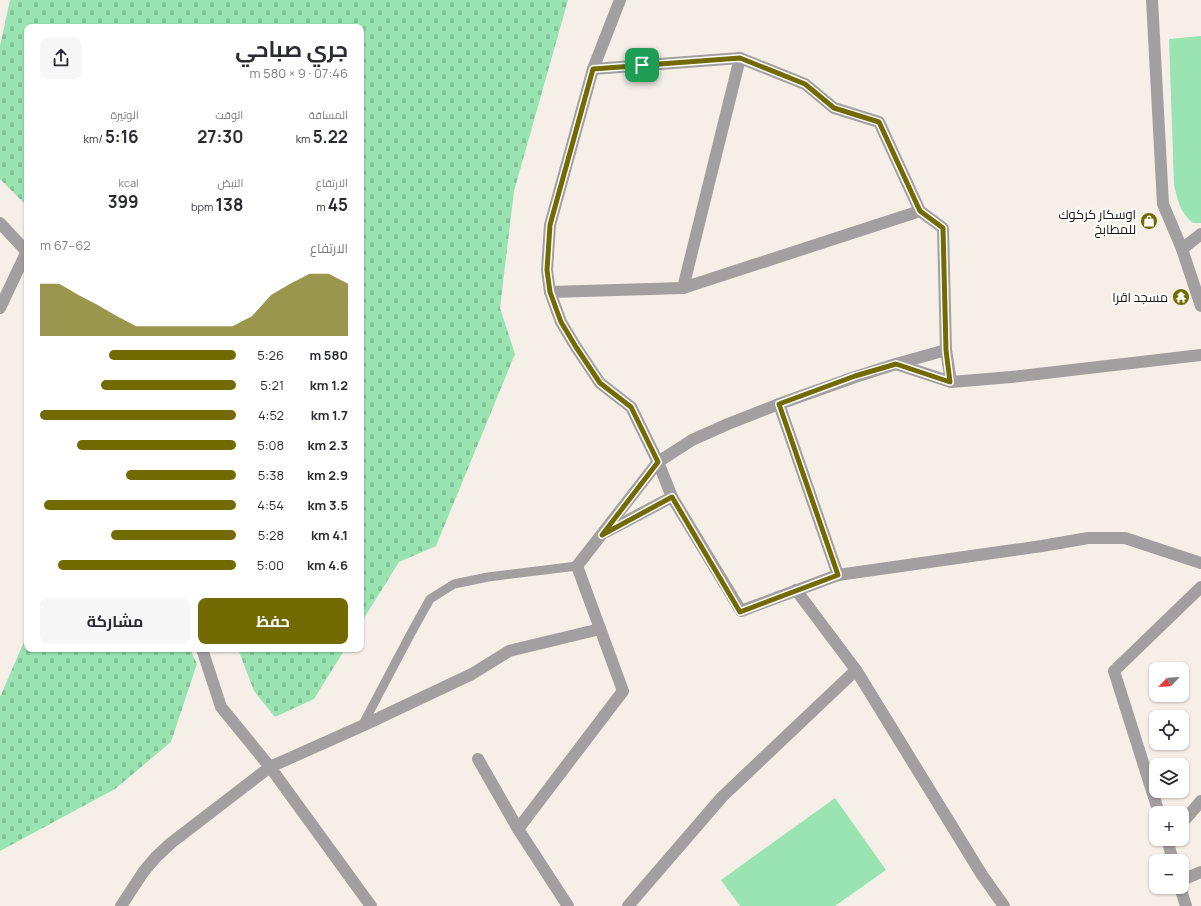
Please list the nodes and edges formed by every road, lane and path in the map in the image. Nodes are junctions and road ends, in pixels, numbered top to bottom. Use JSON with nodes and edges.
{"nodes":[{"id":1,"x":620,"y":0,"type":"edge"},
{"id":2,"x":1152,"y":0,"type":"edge"},
{"id":3,"x":740,"y":58,"type":"junction"},
{"id":4,"x":593,"y":69,"type":"junction"},
{"id":5,"x":920,"y":211,"type":"junction"},
{"id":6,"x":0,"y":223,"type":"edge"},
{"id":7,"x":1201,"y":234,"type":"edge"},
{"id":8,"x":24,"y":249,"type":"edge"},
{"id":9,"x":1182,"y":249,"type":"junction"},
{"id":10,"x":24,"y":258,"type":"edge"},
{"id":11,"x":683,"y":288,"type":"junction"},
{"id":12,"x":550,"y":292,"type":"junction"},
{"id":13,"x":1201,"y":306,"type":"edge"},
{"id":14,"x":0,"y":308,"type":"edge"},
{"id":15,"x":946,"y":350,"type":"junction"},
{"id":16,"x":1201,"y":355,"type":"edge"},
{"id":17,"x":896,"y":364,"type":"junction"},
{"id":18,"x":950,"y":382,"type":"junction"},
{"id":19,"x":779,"y":404,"type":"junction"},
{"id":20,"x":658,"y":462,"type":"junction"},
{"id":21,"x":672,"y":497,"type":"junction"},
{"id":22,"x":602,"y":535,"type":"junction"},
{"id":23,"x":1201,"y":563,"type":"edge"},
{"id":24,"x":577,"y":566,"type":"junction"},
{"id":25,"x":838,"y":575,"type":"junction"},
{"id":26,"x":1201,"y":586,"type":"edge"},
{"id":27,"x":796,"y":590,"type":"junction"},
{"id":28,"x":600,"y":629,"type":"junction"},
{"id":29,"x":203,"y":652,"type":"edge"},
{"id":30,"x":856,"y":670,"type":"junction"},
{"id":31,"x":362,"y":726,"type":"junction"},
{"id":32,"x":478,"y":759,"type":"dead end"},
{"id":33,"x":270,"y":767,"type":"junction"},
{"id":34,"x":1201,"y":801,"type":"edge"},
{"id":35,"x":1157,"y":806,"type":"edge"},
{"id":36,"x":1189,"y":815,"type":"edge"},
{"id":37,"x":518,"y":829,"type":"junction"},
{"id":38,"x":1201,"y":872,"type":"edge"},
{"id":39,"x":1189,"y":877,"type":"edge"},
{"id":40,"x":1182,"y":894,"type":"edge"},
{"id":41,"x":121,"y":906,"type":"edge"},
{"id":42,"x":371,"y":906,"type":"edge"},
{"id":43,"x":568,"y":906,"type":"edge"},
{"id":44,"x":628,"y":906,"type":"edge"},
{"id":45,"x":1004,"y":906,"type":"edge"},
{"id":46,"x":1186,"y":906,"type":"edge"}],
"edges":[{"from":1,"to":4,"type":"street"},
{"from":2,"to":9,"type":"street"},
{"from":3,"to":4,"type":"street"},
{"from":3,"to":5,"type":"street"},
{"from":3,"to":11,"type":"street"},
{"from":4,"to":12,"type":"street"},
{"from":5,"to":11,"type":"street"},
{"from":5,"to":15,"type":"street"},
{"from":6,"to":8,"type":"street"},
{"from":7,"to":9,"type":"street"},
{"from":9,"to":13,"type":"street"},
{"from":10,"to":14,"type":"street"},
{"from":11,"to":12,"type":"street"},
{"from":12,"to":20,"type":"street"},
{"from":15,"to":17,"type":"street"},
{"from":15,"to":18,"type":"street"},
{"from":16,"to":18,"type":"street"},
{"from":17,"to":18,"type":"street"},
{"from":17,"to":19,"type":"street"},
{"from":19,"to":20,"type":"street"},
{"from":19,"to":25,"type":"street"},
{"from":20,"to":21,"type":"street"},
{"from":20,"to":22,"type":"street"},
{"from":21,"to":22,"type":"street"},
{"from":21,"to":27,"type":"street"},
{"from":22,"to":24,"type":"street"},
{"from":23,"to":25,"type":"street"},
{"from":24,"to":28,"type":"street"},
{"from":24,"to":31,"type":"lane"},
{"from":25,"to":27,"type":"street"},
{"from":26,"to":35,"type":"street"},
{"from":27,"to":30,"type":"street"},
{"from":28,"to":31,"type":"street"},
{"from":28,"to":37,"type":"street"},
{"from":29,"to":33,"type":"street"},
{"from":30,"to":44,"type":"street"},
{"from":30,"to":45,"type":"street"},
{"from":31,"to":33,"type":"street"},
{"from":32,"to":37,"type":"street"},
{"from":33,"to":41,"type":"street"},
{"from":33,"to":42,"type":"street"},
{"from":34,"to":36,"type":"street"},
{"from":37,"to":43,"type":"street"},
{"from":38,"to":39,"type":"street"},
{"from":40,"to":46,"type":"street"}]}
